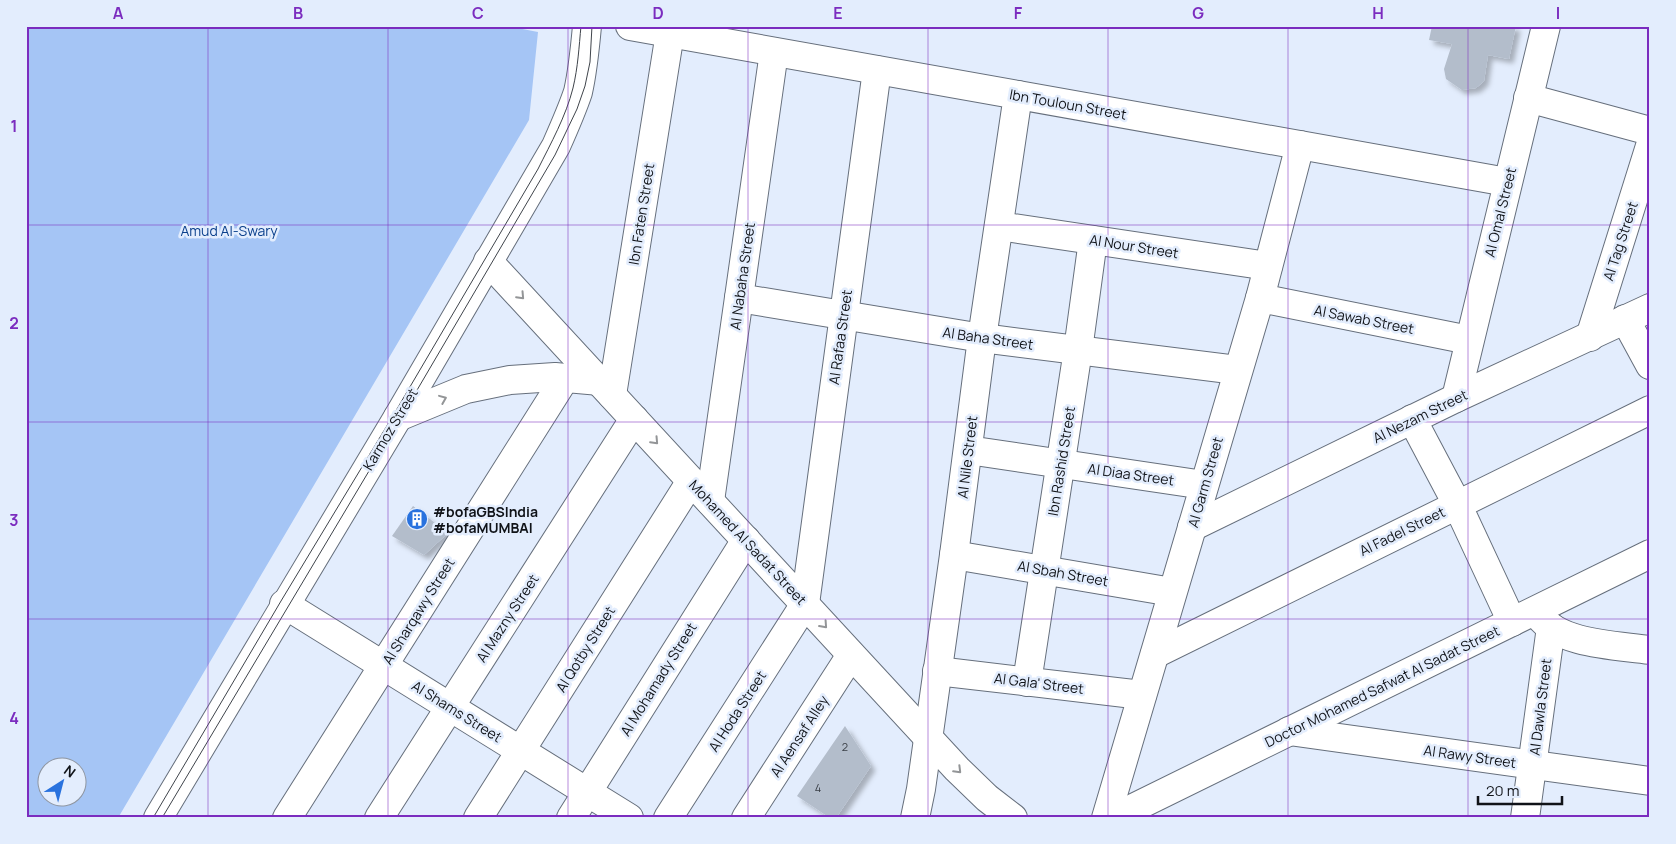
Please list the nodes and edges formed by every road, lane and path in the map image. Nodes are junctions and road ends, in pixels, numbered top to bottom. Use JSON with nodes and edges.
{"nodes":[{"id":1,"x":587,"y":26,"type":"edge"},
{"id":2,"x":630,"y":26,"type":"edge"},
{"id":3,"x":1546,"y":26,"type":"edge"},
{"id":4,"x":670,"y":33,"type":"junction"},
{"id":5,"x":774,"y":52,"type":"junction"},
{"id":6,"x":877,"y":70,"type":"junction"},
{"id":7,"x":1018,"y":95,"type":"junction"},
{"id":8,"x":1528,"y":98,"type":"junction"},
{"id":9,"x":1650,"y":131,"type":"edge"},
{"id":10,"x":1300,"y":145,"type":"junction"},
{"id":11,"x":1650,"y":146,"type":"edge"},
{"id":12,"x":1507,"y":182,"type":"junction"},
{"id":13,"x":999,"y":226,"type":"junction"},
{"id":14,"x":1093,"y":240,"type":"junction"},
{"id":15,"x":488,"y":260,"type":"junction"},
{"id":16,"x":1268,"y":266,"type":"junction"},
{"id":17,"x":739,"y":298,"type":"junction"},
{"id":18,"x":1260,"y":298,"type":"junction"},
{"id":19,"x":1650,"y":308,"type":"edge"},
{"id":20,"x":843,"y":316,"type":"junction"},
{"id":21,"x":1625,"y":320,"type":"junction"},
{"id":22,"x":1590,"y":337,"type":"junction"},
{"id":23,"x":982,"y":338,"type":"junction"},
{"id":24,"x":1469,"y":340,"type":"junction"},
{"id":25,"x":1078,"y":350,"type":"junction"},
{"id":26,"x":1650,"y":365,"type":"edge"},
{"id":27,"x":1238,"y":370,"type":"junction"},
{"id":28,"x":565,"y":378,"type":"junction"},
{"id":29,"x":606,"y":388,"type":"junction"},
{"id":30,"x":1456,"y":398,"type":"junction"},
{"id":31,"x":1650,"y":410,"type":"edge"},
{"id":32,"x":398,"y":416,"type":"junction"},
{"id":33,"x":634,"y":419,"type":"junction"},
{"id":34,"x":1412,"y":419,"type":"junction"},
{"id":35,"x":968,"y":450,"type":"junction"},
{"id":36,"x":1060,"y":464,"type":"junction"},
{"id":37,"x":691,"y":481,"type":"junction"},
{"id":38,"x":1204,"y":485,"type":"junction"},
{"id":39,"x":710,"y":501,"type":"junction"},
{"id":40,"x":1457,"y":504,"type":"junction"},
{"id":41,"x":1192,"y":527,"type":"junction"},
{"id":42,"x":746,"y":540,"type":"junction"},
{"id":43,"x":1650,"y":554,"type":"edge"},
{"id":44,"x":954,"y":555,"type":"junction"},
{"id":45,"x":1044,"y":570,"type":"junction"},
{"id":46,"x":1172,"y":592,"type":"junction"},
{"id":47,"x":284,"y":604,"type":"junction"},
{"id":48,"x":805,"y":604,"type":"junction"},
{"id":49,"x":1533,"y":620,"type":"junction"},
{"id":50,"x":1650,"y":650,"type":"edge"},
{"id":51,"x":1154,"y":654,"type":"junction"},
{"id":52,"x":851,"y":655,"type":"junction"},
{"id":53,"x":383,"y":666,"type":"junction"},
{"id":54,"x":937,"y":671,"type":"junction"},
{"id":55,"x":1027,"y":682,"type":"junction"},
{"id":56,"x":1142,"y":695,"type":"junction"},
{"id":57,"x":450,"y":707,"type":"junction"},
{"id":58,"x":1289,"y":731,"type":"junction"},
{"id":59,"x":927,"y":738,"type":"junction"},
{"id":60,"x":520,"y":751,"type":"junction"},
{"id":61,"x":1532,"y":765,"type":"junction"},
{"id":62,"x":1650,"y":781,"type":"edge"},
{"id":63,"x":587,"y":792,"type":"junction"},
{"id":64,"x":158,"y":818,"type":"edge"},
{"id":65,"x":287,"y":818,"type":"edge"},
{"id":66,"x":379,"y":818,"type":"edge"},
{"id":67,"x":478,"y":818,"type":"edge"},
{"id":68,"x":571,"y":818,"type":"edge"},
{"id":69,"x":629,"y":818,"type":"edge"},
{"id":70,"x":668,"y":818,"type":"edge"},
{"id":71,"x":746,"y":818,"type":"edge"},
{"id":72,"x":915,"y":818,"type":"edge"},
{"id":73,"x":1013,"y":818,"type":"edge"},
{"id":74,"x":1106,"y":818,"type":"edge"},
{"id":75,"x":1113,"y":818,"type":"edge"},
{"id":76,"x":1525,"y":818,"type":"edge"}],
"edges":[{"from":1,"to":15,"type":"street","name":"Karmoz Street"},
{"from":2,"to":4,"type":"street","name":"Ibn Touloun Street"},
{"from":3,"to":8,"type":"street","name":"Al Omal Street"},
{"from":4,"to":5,"type":"street","name":"Ibn Touloun Street"},
{"from":4,"to":29,"type":"street","name":"Ibn Faten Street"},
{"from":5,"to":6,"type":"street","name":"Ibn Touloun Street"},
{"from":5,"to":17,"type":"street","name":"Al Nabaha Street"},
{"from":6,"to":7,"type":"street","name":"Ibn Touloun Street"},
{"from":6,"to":20,"type":"street","name":"Al Rafaa Street"},
{"from":7,"to":10,"type":"street","name":"Ibn Touloun Street"},
{"from":7,"to":13,"type":"street","name":"Al Nile Street"},
{"from":8,"to":9,"type":"street"},
{"from":8,"to":12,"type":"street","name":"Al Omal Street"},
{"from":10,"to":12,"type":"street","name":"Ibn Touloun Street"},
{"from":10,"to":16,"type":"street","name":"Al Garm Street"},
{"from":11,"to":22,"type":"street","name":"Al Tag Street"},
{"from":12,"to":24,"type":"street","name":"Al Omal Street"},
{"from":13,"to":14,"type":"street","name":"Al Nour Street"},
{"from":13,"to":23,"type":"street","name":"Al Nile Street"},
{"from":14,"to":16,"type":"street","name":"Al Nour Street"},
{"from":14,"to":25,"type":"street","name":"Ibn Rashid Street"},
{"from":15,"to":29,"type":"street","name":"Mohamed Al Sadat Street","one_way":true},
{"from":15,"to":32,"type":"street","name":"Karmoz Street"},
{"from":16,"to":18,"type":"street","name":"Al Garm Street"},
{"from":17,"to":20,"type":"street","name":"Al Baha Street"},
{"from":17,"to":39,"type":"street","name":"Al Nabaha Street"},
{"from":18,"to":24,"type":"street","name":"Al Sawab Street"},
{"from":18,"to":27,"type":"street","name":"Al Garm Street"},
{"from":19,"to":21,"type":"street","name":"Al Nezam Street"},
{"from":20,"to":23,"type":"street","name":"Al Baha Street"},
{"from":20,"to":48,"type":"street","name":"Al Rafaa Street"},
{"from":21,"to":22,"type":"street","name":"Al Nezam Street"},
{"from":21,"to":26,"type":"street"},
{"from":22,"to":30,"type":"street","name":"Al Nezam Street"},
{"from":23,"to":25,"type":"street","name":"Al Baha Street"},
{"from":23,"to":35,"type":"street","name":"Al Nile Street"},
{"from":24,"to":30,"type":"street","name":"Al Omal Street"},
{"from":25,"to":27,"type":"street","name":"Al Baha Street"},
{"from":25,"to":36,"type":"street","name":"Ibn Rashid Street"},
{"from":27,"to":38,"type":"street","name":"Al Garm Street"},
{"from":28,"to":29,"type":"street"},
{"from":32,"to":28,"type":"street","one_way":true},
{"from":28,"to":53,"type":"street","name":"Al Sharqawy Street"},
{"from":29,"to":33,"type":"street","name":"Mohamed Al Sadat Street"},
{"from":30,"to":34,"type":"street","name":"Al Nezam Street"},
{"from":31,"to":40,"type":"street","name":"Al Fadel Street"},
{"from":32,"to":47,"type":"street","name":"Karmoz Street"},
{"from":33,"to":37,"type":"street","name":"Mohamed Al Sadat Street","one_way":true},
{"from":33,"to":57,"type":"street","name":"Al Mazny Street"},
{"from":34,"to":40,"type":"street"},
{"from":34,"to":41,"type":"street","name":"Al Nezam Street"},
{"from":35,"to":36,"type":"street","name":"Al Diaa Street"},
{"from":35,"to":44,"type":"street","name":"Al Nile Street"},
{"from":36,"to":38,"type":"street","name":"Al Diaa Street"},
{"from":36,"to":45,"type":"street","name":"Ibn Rashid Street"},
{"from":37,"to":39,"type":"street","name":"Mohamed Al Sadat Street"},
{"from":37,"to":60,"type":"street","name":"Al Qotby Street"},
{"from":38,"to":41,"type":"street","name":"Al Garm Street"},
{"from":39,"to":42,"type":"street","name":"Mohamed Al Sadat Street"},
{"from":40,"to":49,"type":"street"},
{"from":40,"to":51,"type":"street","name":"Al Fadel Street"},
{"from":41,"to":46,"type":"street","name":"Al Garm Street"},
{"from":42,"to":48,"type":"street","name":"Mohamed Al Sadat Street"},
{"from":42,"to":63,"type":"street","name":"Al Mohamady Street"},
{"from":43,"to":49,"type":"street","name":"Doctor Mohamed Safwat Al Sadat Street"},
{"from":44,"to":45,"type":"street","name":"Al Sbah Street"},
{"from":44,"to":54,"type":"street","name":"Al Nile Street"},
{"from":45,"to":46,"type":"street","name":"Al Sbah Street"},
{"from":45,"to":55,"type":"street","name":"Ibn Rashid Street"},
{"from":46,"to":51,"type":"street","name":"Al Garm Street"},
{"from":47,"to":53,"type":"street","name":"Al Shams Street"},
{"from":47,"to":64,"type":"street","name":"Karmoz Street"},
{"from":48,"to":52,"type":"street","name":"Mohamed Al Sadat Street","one_way":true},
{"from":48,"to":70,"type":"street","name":"Al Hoda Street"},
{"from":49,"to":50,"type":"street"},
{"from":49,"to":58,"type":"street","name":"Doctor Mohamed Safwat Al Sadat Street"},
{"from":49,"to":61,"type":"street","name":"Al Dawla Street"},
{"from":51,"to":56,"type":"street","name":"Al Garm Street"},
{"from":52,"to":59,"type":"street","name":"Mohamed Al Sadat Street"},
{"from":52,"to":71,"type":"street","name":"Al Aensaf Alley"},
{"from":53,"to":57,"type":"street","name":"Al Shams Street"},
{"from":53,"to":65,"type":"street","name":"Al Sharqawy Street"},
{"from":54,"to":55,"type":"street","name":"Al Gala' Street"},
{"from":54,"to":59,"type":"street","name":"Al Nile Street"},
{"from":55,"to":56,"type":"street","name":"Al Gala' Street"},
{"from":56,"to":74,"type":"street","name":"Al Garm Street"},
{"from":57,"to":60,"type":"street","name":"Al Shams Street"},
{"from":57,"to":66,"type":"street","name":"Al Mazny Street"},
{"from":58,"to":61,"type":"street","name":"Al Rawy Street"},
{"from":58,"to":75,"type":"street","name":"Doctor Mohamed Safwat Al Sadat Street"},
{"from":59,"to":72,"type":"street","name":"Al Nile Street"},
{"from":59,"to":73,"type":"street","name":"Mohamed Al Sadat Street","one_way":true},
{"from":60,"to":63,"type":"street","name":"Al Shams Street"},
{"from":60,"to":67,"type":"street","name":"Al Qotby Street"},
{"from":61,"to":62,"type":"street","name":"Al Rawy Street"},
{"from":61,"to":76,"type":"street","name":"Al Dawla Street"},
{"from":63,"to":68,"type":"street","name":"Al Mohamady Street"},
{"from":63,"to":69,"type":"street","name":"Al Shams Street"}]}
